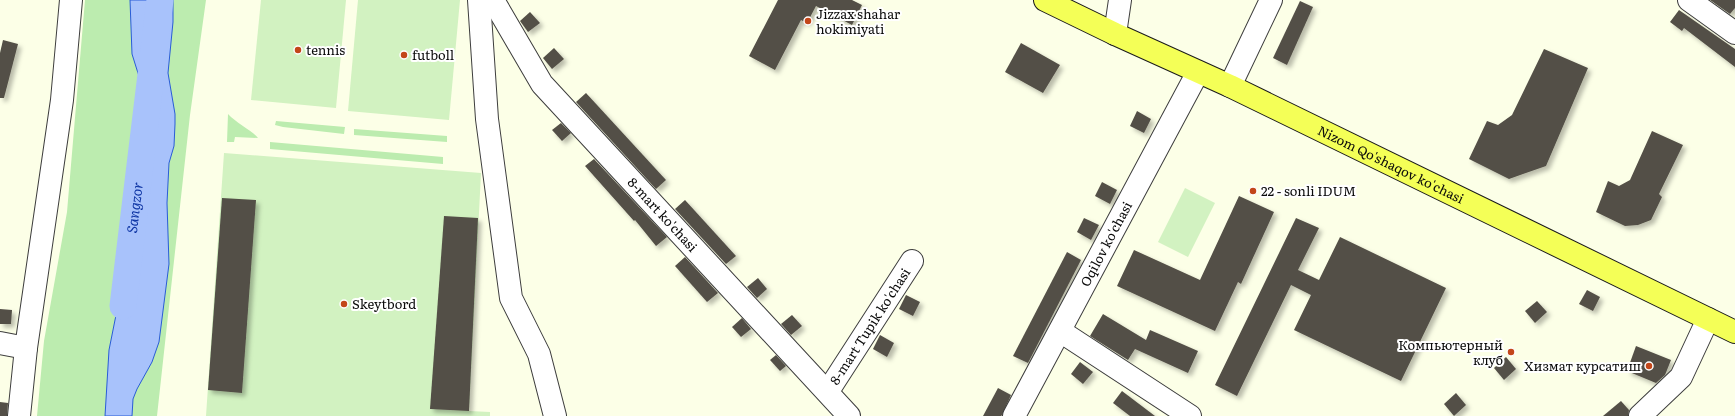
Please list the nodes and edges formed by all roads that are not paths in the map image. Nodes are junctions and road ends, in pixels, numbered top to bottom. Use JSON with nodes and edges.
{"nodes":[{"id":1,"x":71,"y":0,"type":"edge"},
{"id":2,"x":479,"y":0,"type":"edge"},
{"id":3,"x":493,"y":0,"type":"edge"},
{"id":4,"x":1045,"y":0,"type":"edge"},
{"id":5,"x":1120,"y":0,"type":"edge"},
{"id":6,"x":1271,"y":0,"type":"edge"},
{"id":7,"x":1689,"y":0,"type":"edge"},
{"id":8,"x":1735,"y":33,"type":"edge"},
{"id":9,"x":1115,"y":34,"type":"junction"},
{"id":10,"x":1198,"y":72,"type":"junction"},
{"id":11,"x":1230,"y":86,"type":"junction"},
{"id":12,"x":912,"y":261,"type":"dead end"},
{"id":13,"x":1708,"y":320,"type":"junction"},
{"id":14,"x":1060,"y":331,"type":"junction"},
{"id":15,"x":1735,"y":332,"type":"edge"},
{"id":16,"x":0,"y":343,"type":"edge"},
{"id":17,"x":26,"y":348,"type":"junction"},
{"id":18,"x":828,"y":391,"type":"junction"},
{"id":19,"x":19,"y":416,"type":"edge"},
{"id":20,"x":555,"y":416,"type":"edge"},
{"id":21,"x":849,"y":416,"type":"edge"},
{"id":22,"x":1014,"y":416,"type":"edge"},
{"id":23,"x":1190,"y":416,"type":"edge"},
{"id":24,"x":1640,"y":416,"type":"edge"}],
"edges":[{"from":1,"to":17,"type":"street"},
{"from":2,"to":20,"type":"street"},
{"from":3,"to":18,"type":"street","name":"8-mart ko'chasi"},
{"from":4,"to":9,"type":"main road","name":"Nizom Qo'shaqov ko'chasi"},
{"from":5,"to":9,"type":"street"},
{"from":6,"to":11,"type":"street"},
{"from":7,"to":8,"type":"street"},
{"from":9,"to":10,"type":"main road","name":"Nizom Qo'shaqov ko'chasi"},
{"from":10,"to":11,"type":"main road","name":"Nizom Qo'shaqov ko'chasi"},
{"from":10,"to":14,"type":"street","name":"Oqilov ko'chasi"},
{"from":11,"to":13,"type":"main road","name":"Nizom Qo'shaqov ko'chasi"},
{"from":12,"to":18,"type":"street","name":"8-mart Tupik ko'chasi"},
{"from":13,"to":15,"type":"main road","name":"Nizom Qo'shaqov ko'chasi"},
{"from":13,"to":24,"type":"street"},
{"from":14,"to":22,"type":"street","name":"Oqilov ko'chasi"},
{"from":14,"to":23,"type":"street"},
{"from":16,"to":17,"type":"street"},
{"from":17,"to":19,"type":"street"},
{"from":18,"to":21,"type":"street","name":"8-mart ko'chasi"}]}
